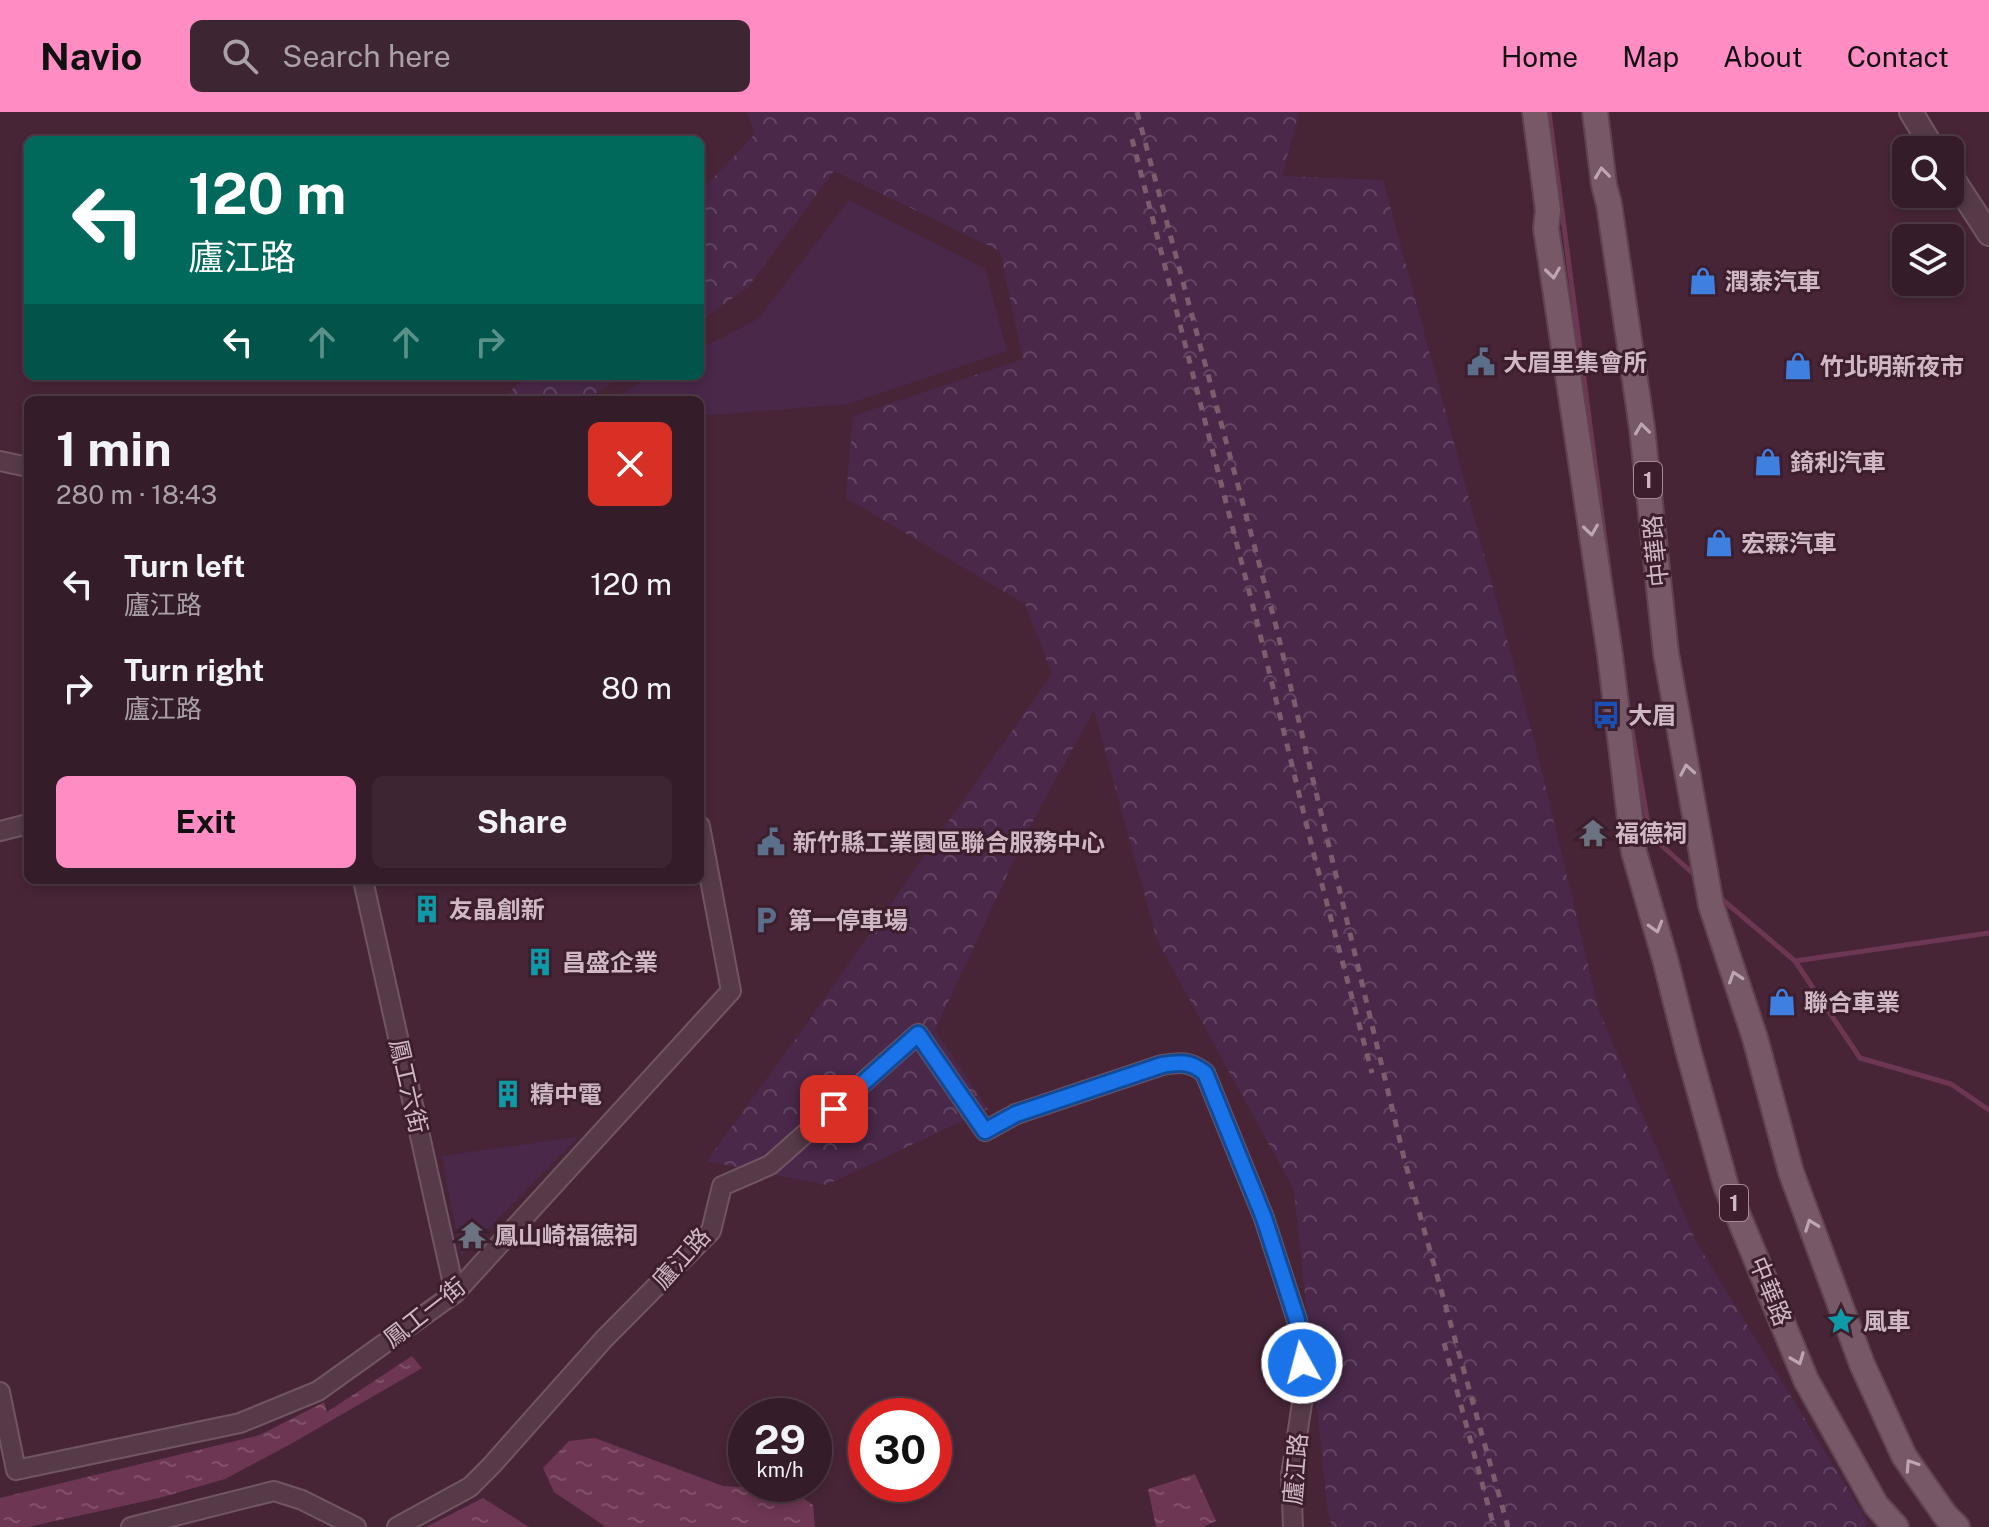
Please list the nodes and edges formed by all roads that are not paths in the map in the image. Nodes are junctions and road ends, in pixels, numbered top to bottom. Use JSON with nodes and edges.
{"nodes":[{"id":1,"x":1535,"y":112,"type":"edge"},
{"id":2,"x":1595,"y":112,"type":"edge"},
{"id":3,"x":1911,"y":112,"type":"edge"},
{"id":4,"x":1926,"y":136,"type":"edge"},
{"id":5,"x":1964,"y":196,"type":"edge"},
{"id":6,"x":1989,"y":234,"type":"edge"},
{"id":7,"x":0,"y":461,"type":"edge"},
{"id":8,"x":24,"y":466,"type":"edge"},
{"id":9,"x":24,"y":825,"type":"edge"},
{"id":10,"x":0,"y":831,"type":"edge"},
{"id":11,"x":704,"y":847,"type":"edge"},
{"id":12,"x":364,"y":884,"type":"edge"},
{"id":13,"x":455,"y":1293,"type":"junction"},
{"id":14,"x":0,"y":1392,"type":"edge"},
{"id":15,"x":131,"y":1527,"type":"edge"},
{"id":16,"x":356,"y":1527,"type":"edge"},
{"id":17,"x":397,"y":1527,"type":"edge"},
{"id":18,"x":1293,"y":1527,"type":"edge"},
{"id":19,"x":1896,"y":1527,"type":"edge"},
{"id":20,"x":1957,"y":1527,"type":"edge"}],
"edges":[{"from":1,"to":19,"type":"main road","name":"中華路","number":"1","one_way":true},
{"from":20,"to":2,"type":"main road","name":"中華路","number":"1","one_way":true},
{"from":3,"to":4,"type":"street"},
{"from":5,"to":6,"type":"street"},
{"from":7,"to":8,"type":"street"},
{"from":9,"to":10,"type":"street"},
{"from":11,"to":13,"type":"street","name":"鳳工一街"},
{"from":12,"to":13,"type":"street","name":"鳳工六街"},
{"from":13,"to":14,"type":"street","name":"鳳工一街"},
{"from":15,"to":16,"type":"street"},
{"from":17,"to":18,"type":"street","name":"廬江路"}]}
